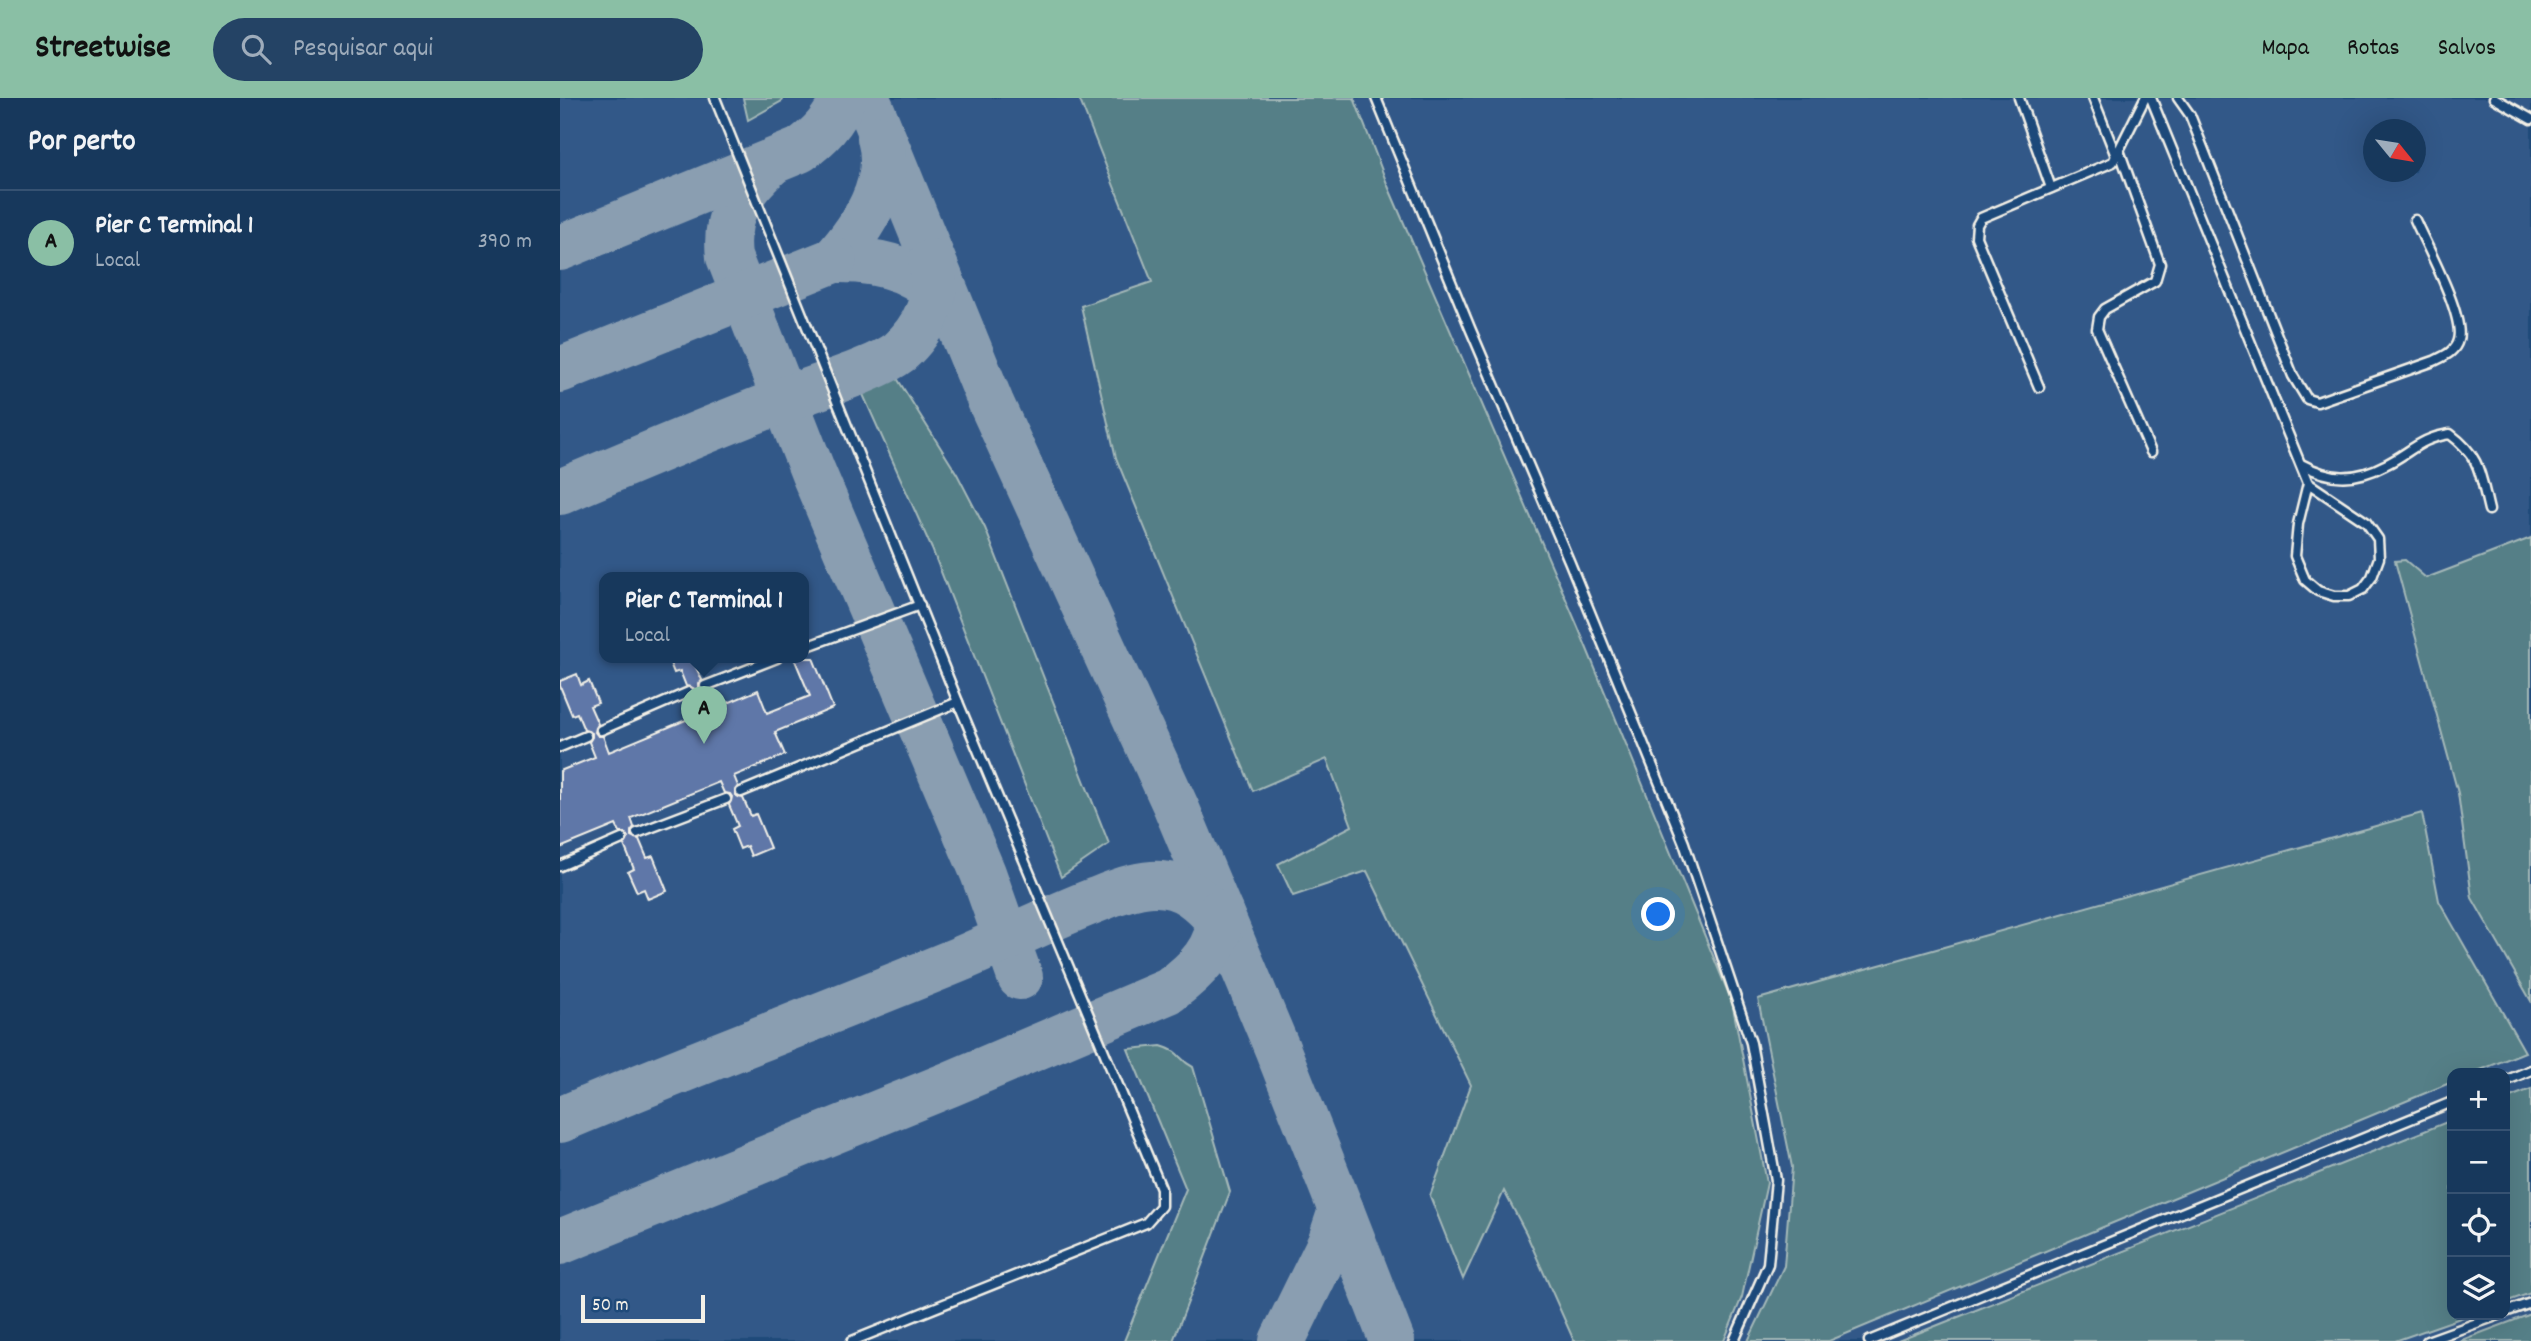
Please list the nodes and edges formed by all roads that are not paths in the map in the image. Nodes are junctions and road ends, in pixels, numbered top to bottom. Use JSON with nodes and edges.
{"nodes":[{"id":1,"x":715,"y":98,"type":"edge"},
{"id":2,"x":1376,"y":98,"type":"edge"},
{"id":3,"x":2019,"y":98,"type":"edge"},
{"id":4,"x":2093,"y":98,"type":"edge"},
{"id":5,"x":2145,"y":98,"type":"edge"},
{"id":6,"x":2151,"y":98,"type":"edge"},
{"id":7,"x":2178,"y":98,"type":"edge"},
{"id":8,"x":2494,"y":98,"type":"edge"},
{"id":9,"x":2531,"y":119,"type":"edge"},
{"id":10,"x":2117,"y":153,"type":"junction"},
{"id":11,"x":2051,"y":188,"type":"junction"},
{"id":12,"x":2415,"y":220,"type":"dead end"},
{"id":13,"x":2039,"y":387,"type":"dead end"},
{"id":14,"x":2151,"y":452,"type":"dead end"},
{"id":15,"x":2301,"y":464,"type":"junction"},
{"id":16,"x":2308,"y":483,"type":"junction"},
{"id":17,"x":2489,"y":510,"type":"dead end"},
{"id":18,"x":920,"y":605,"type":"junction"},
{"id":19,"x":809,"y":645,"type":"edge"},
{"id":20,"x":765,"y":663,"type":"edge"},
{"id":21,"x":705,"y":687,"type":"dead end"},
{"id":22,"x":689,"y":692,"type":"dead end"},
{"id":23,"x":958,"y":702,"type":"junction"},
{"id":24,"x":601,"y":730,"type":"dead end"},
{"id":25,"x":586,"y":736,"type":"dead end"},
{"id":26,"x":560,"y":747,"type":"edge"},
{"id":27,"x":741,"y":792,"type":"dead end"},
{"id":28,"x":726,"y":799,"type":"dead end"},
{"id":29,"x":637,"y":833,"type":"dead end"},
{"id":30,"x":622,"y":839,"type":"dead end"},
{"id":31,"x":560,"y":866,"type":"edge"},
{"id":32,"x":2531,"y":1070,"type":"edge"},
{"id":33,"x":2510,"y":1079,"type":"edge"},
{"id":34,"x":2447,"y":1104,"type":"edge"},
{"id":35,"x":2531,"y":1303,"type":"edge"},
{"id":36,"x":2510,"y":1310,"type":"edge"},
{"id":37,"x":2484,"y":1320,"type":"edge"},
{"id":38,"x":852,"y":1341,"type":"edge"},
{"id":39,"x":1734,"y":1341,"type":"edge"},
{"id":40,"x":1869,"y":1341,"type":"edge"},
{"id":41,"x":2427,"y":1341,"type":"edge"}],
"edges":[{"from":1,"to":18,"type":"lane"},
{"from":2,"to":39,"type":"lane"},
{"from":3,"to":11,"type":"lane"},
{"from":4,"to":10,"type":"lane"},
{"from":5,"to":10,"type":"lane"},
{"from":6,"to":15,"type":"lane"},
{"from":7,"to":12,"type":"lane"},
{"from":8,"to":9,"type":"lane"},
{"from":10,"to":11,"type":"lane"},
{"from":10,"to":14,"type":"lane"},
{"from":11,"to":13,"type":"lane"},
{"from":15,"to":16,"type":"lane"},
{"from":15,"to":17,"type":"lane"},
{"from":16,"to":16,"type":"lane"},
{"from":18,"to":19,"type":"lane"},
{"from":18,"to":23,"type":"lane"},
{"from":20,"to":21,"type":"lane"},
{"from":22,"to":24,"type":"lane"},
{"from":23,"to":27,"type":"lane"},
{"from":23,"to":38,"type":"lane"},
{"from":25,"to":26,"type":"lane"},
{"from":28,"to":29,"type":"lane"},
{"from":30,"to":31,"type":"lane"},
{"from":32,"to":33,"type":"lane"},
{"from":34,"to":40,"type":"lane"},
{"from":35,"to":36,"type":"lane"},
{"from":37,"to":41,"type":"lane"}]}
